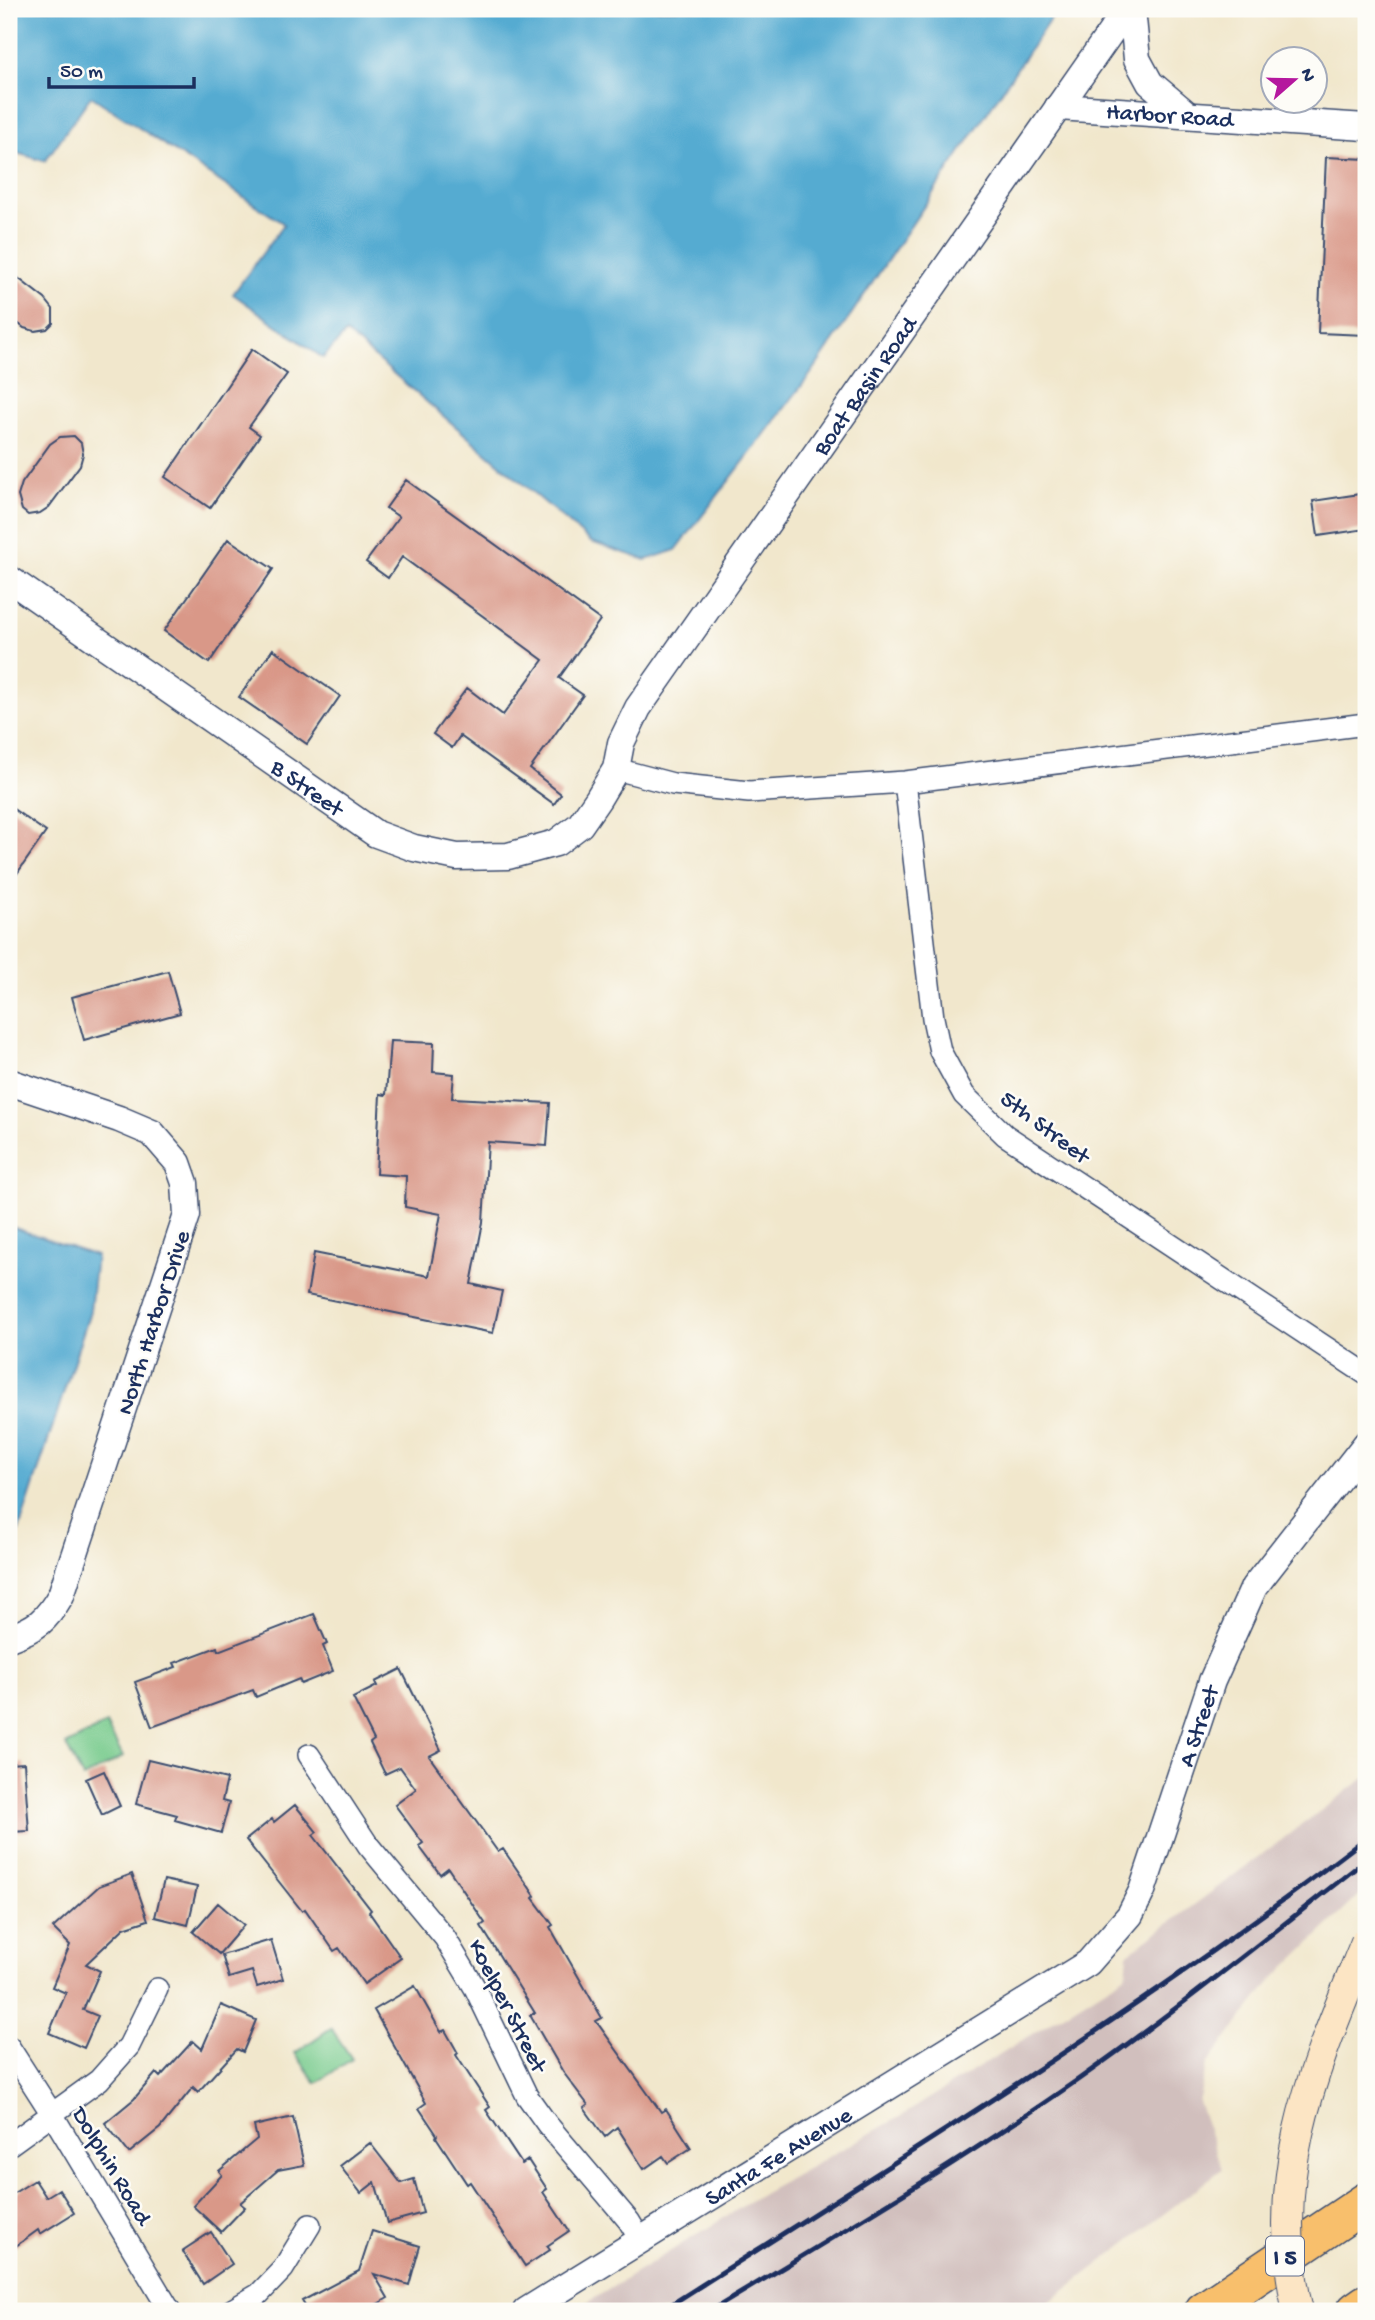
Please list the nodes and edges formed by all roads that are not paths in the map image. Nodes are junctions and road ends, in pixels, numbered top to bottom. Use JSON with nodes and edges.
{"nodes":[{"id":1,"x":1127,"y":9,"type":"edge"},
{"id":2,"x":1132,"y":9,"type":"edge"},
{"id":3,"x":1058,"y":107,"type":"junction"},
{"id":4,"x":1188,"y":115,"type":"junction"},
{"id":5,"x":1366,"y":127,"type":"edge"},
{"id":6,"x":9,"y":579,"type":"edge"},
{"id":7,"x":1366,"y":724,"type":"edge"},
{"id":8,"x":616,"y":769,"type":"junction"},
{"id":9,"x":905,"y":782,"type":"junction"},
{"id":10,"x":9,"y":1082,"type":"edge"},
{"id":11,"x":1366,"y":1374,"type":"edge"},
{"id":12,"x":1366,"y":1444,"type":"edge"},
{"id":13,"x":9,"y":1638,"type":"edge"},
{"id":14,"x":309,"y":1755,"type":"dead end"},
{"id":15,"x":1366,"y":1942,"type":"edge"},
{"id":16,"x":157,"y":1989,"type":"dead end"},
{"id":17,"x":1030,"y":2000,"type":"joint"},
{"id":18,"x":9,"y":2047,"type":"edge"},
{"id":19,"x":52,"y":2114,"type":"junction"},
{"id":20,"x":9,"y":2145,"type":"edge"},
{"id":21,"x":1366,"y":2202,"type":"edge"},
{"id":22,"x":310,"y":2225,"type":"dead end"},
{"id":23,"x":642,"y":2241,"type":"junction"},
{"id":24,"x":1366,"y":2304,"type":"edge"},
{"id":25,"x":170,"y":2311,"type":"edge"},
{"id":26,"x":230,"y":2311,"type":"edge"},
{"id":27,"x":526,"y":2311,"type":"edge"},
{"id":28,"x":1203,"y":2311,"type":"edge"},
{"id":29,"x":1298,"y":2311,"type":"edge"},
{"id":30,"x":1356,"y":2311,"type":"edge"}],
"edges":[{"from":1,"to":3,"type":"street","name":"Boat Basin Road"},
{"from":2,"to":4,"type":"street"},
{"from":3,"to":4,"type":"street","name":"Harbor Road"},
{"from":3,"to":8,"type":"street","name":"Boat Basin Road"},
{"from":4,"to":5,"type":"street","name":"Harbor Road"},
{"from":6,"to":8,"type":"street","name":"B Street"},
{"from":7,"to":9,"type":"street"},
{"from":8,"to":9,"type":"street"},
{"from":9,"to":11,"type":"street","name":"5th Street"},
{"from":10,"to":13,"type":"street","name":"North Harbor Drive"},
{"from":12,"to":17,"type":"street","name":"A Street"},
{"from":14,"to":23,"type":"street","name":"Koelper Street"},
{"from":15,"to":29,"type":"main road","bridge":true},
{"from":16,"to":19,"type":"street"},
{"from":17,"to":23,"type":"street","name":"Santa Fe Avenue"},
{"from":18,"to":19,"type":"street","name":"Dolphin Road"},
{"from":19,"to":20,"type":"street"},
{"from":19,"to":25,"type":"street","name":"Dolphin Road"},
{"from":21,"to":28,"type":"highway","number":"I 5"},
{"from":22,"to":26,"type":"street"},
{"from":23,"to":27,"type":"street","name":"Santa Fe Avenue"},
{"from":24,"to":30,"type":"highway"}]}
